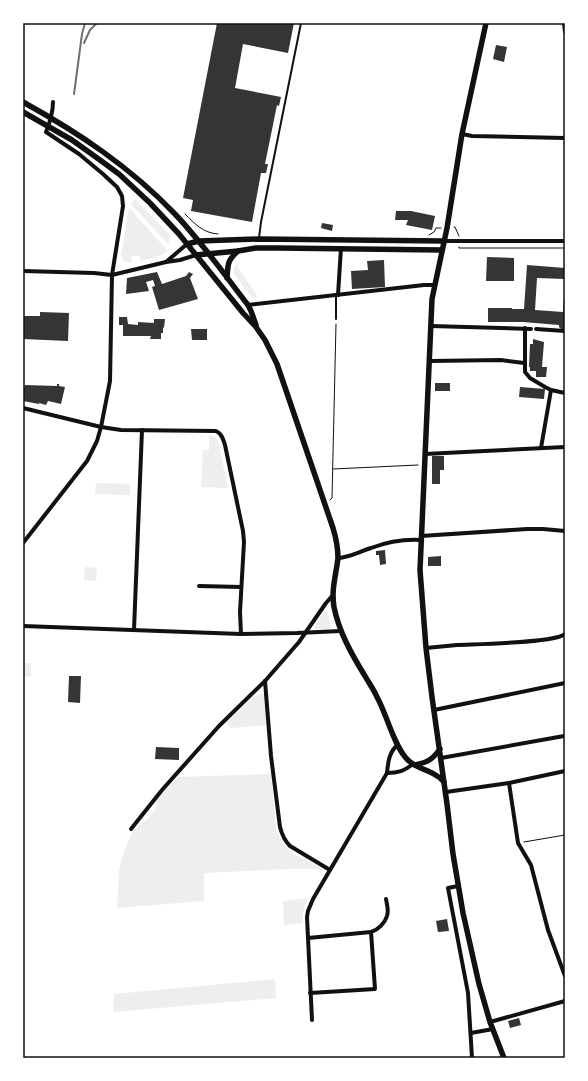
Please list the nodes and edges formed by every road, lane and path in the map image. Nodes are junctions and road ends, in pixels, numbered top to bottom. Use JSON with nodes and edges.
{"nodes":[{"id":1,"x":301,"y":23,"type":"edge"},
{"id":2,"x":486,"y":23,"type":"edge"},
{"id":3,"x":564,"y":23,"type":"edge"},
{"id":4,"x":565,"y":32,"type":"edge"},
{"id":5,"x":23,"y":102,"type":"edge"},
{"id":6,"x":53,"y":102,"type":"dead end"},
{"id":7,"x":23,"y":112,"type":"edge"},
{"id":8,"x":462,"y":134,"type":"junction"},
{"id":9,"x":565,"y":138,"type":"edge"},
{"id":10,"x":259,"y":239,"type":"junction"},
{"id":11,"x":199,"y":241,"type":"junction"},
{"id":12,"x":444,"y":241,"type":"junction"},
{"id":13,"x":565,"y":241,"type":"edge"},
{"id":14,"x":188,"y":244,"type":"junction"},
{"id":15,"x":341,"y":248,"type":"junction"},
{"id":16,"x":459,"y":248,"type":"dead end"},
{"id":17,"x":565,"y":248,"type":"edge"},
{"id":18,"x":442,"y":250,"type":"junction"},
{"id":19,"x":238,"y":251,"type":"junction"},
{"id":20,"x":208,"y":254,"type":"junction"},
{"id":21,"x":196,"y":255,"type":"junction"},
{"id":22,"x":166,"y":262,"type":"junction"},
{"id":23,"x":23,"y":271,"type":"edge"},
{"id":24,"x":112,"y":275,"type":"junction"},
{"id":25,"x":227,"y":278,"type":"junction"},
{"id":26,"x":434,"y":286,"type":"junction"},
{"id":27,"x":337,"y":295,"type":"junction"},
{"id":28,"x":248,"y":305,"type":"junction"},
{"id":29,"x":336,"y":319,"type":"joint"},
{"id":30,"x":431,"y":326,"type":"junction"},
{"id":31,"x":256,"y":327,"type":"junction"},
{"id":32,"x":525,"y":328,"type":"junction"},
{"id":33,"x":565,"y":332,"type":"edge"},
{"id":34,"x":430,"y":361,"type":"junction"},
{"id":35,"x":524,"y":363,"type":"junction"},
{"id":36,"x":551,"y":390,"type":"junction"},
{"id":37,"x":565,"y":393,"type":"edge"},
{"id":38,"x":23,"y":408,"type":"edge"},
{"id":39,"x":101,"y":427,"type":"junction"},
{"id":40,"x":142,"y":430,"type":"junction"},
{"id":41,"x":565,"y":447,"type":"edge"},
{"id":42,"x":541,"y":448,"type":"junction"},
{"id":43,"x":425,"y":454,"type":"junction"},
{"id":44,"x":424,"y":464,"type":"junction"},
{"id":45,"x":332,"y":469,"type":"junction"},
{"id":46,"x":325,"y":505,"type":"junction"},
{"id":47,"x":565,"y":531,"type":"edge"},
{"id":48,"x":421,"y":538,"type":"junction"},
{"id":49,"x":23,"y":543,"type":"edge"},
{"id":50,"x":338,"y":558,"type":"junction"},
{"id":51,"x":198,"y":586,"type":"dead end"},
{"id":52,"x":242,"y":587,"type":"junction"},
{"id":53,"x":333,"y":595,"type":"junction"},
{"id":54,"x":23,"y":626,"type":"edge"},
{"id":55,"x":134,"y":630,"type":"junction"},
{"id":56,"x":341,"y":631,"type":"junction"},
{"id":57,"x":305,"y":633,"type":"junction"},
{"id":58,"x":241,"y":634,"type":"junction"},
{"id":59,"x":565,"y":634,"type":"edge"},
{"id":60,"x":426,"y":648,"type":"junction"},
{"id":61,"x":265,"y":681,"type":"junction"},
{"id":62,"x":565,"y":683,"type":"edge"},
{"id":63,"x":434,"y":710,"type":"junction"},
{"id":64,"x":564,"y":736,"type":"dead end"},
{"id":65,"x":398,"y":744,"type":"junction"},
{"id":66,"x":440,"y":749,"type":"junction"},
{"id":67,"x":441,"y":758,"type":"junction"},
{"id":68,"x":414,"y":765,"type":"junction"},
{"id":69,"x":565,"y":772,"type":"edge"},
{"id":70,"x":387,"y":773,"type":"junction"},
{"id":71,"x":444,"y":782,"type":"junction"},
{"id":72,"x":509,"y":783,"type":"junction"},
{"id":73,"x":446,"y":792,"type":"junction"},
{"id":74,"x":131,"y":829,"type":"dead end"},
{"id":75,"x":565,"y":835,"type":"edge"},
{"id":76,"x":518,"y":843,"type":"junction"},
{"id":77,"x":330,"y":870,"type":"junction"},
{"id":78,"x":458,"y":886,"type":"junction"},
{"id":79,"x":386,"y":900,"type":"dead end"},
{"id":80,"x":371,"y":932,"type":"junction"},
{"id":81,"x":308,"y":938,"type":"junction"},
{"id":82,"x":565,"y":976,"type":"edge"},
{"id":83,"x":310,"y":993,"type":"junction"},
{"id":84,"x":565,"y":1001,"type":"edge"},
{"id":85,"x":312,"y":1020,"type":"dead end"},
{"id":86,"x":490,"y":1022,"type":"junction"},
{"id":87,"x":493,"y":1030,"type":"junction"},
{"id":88,"x":471,"y":1033,"type":"junction"},
{"id":89,"x":472,"y":1058,"type":"edge"},
{"id":90,"x":504,"y":1058,"type":"edge"}],
"edges":[{"from":1,"to":10,"type":"lane"},
{"from":2,"to":8,"type":"main road"},
{"from":3,"to":4,"type":"street"},
{"from":5,"to":11,"type":"main road"},
{"from":6,"to":24,"type":"street"},
{"from":7,"to":14,"type":"main road"},
{"from":8,"to":9,"type":"street"},
{"from":8,"to":12,"type":"main road"},
{"from":10,"to":11,"type":"main road"},
{"from":10,"to":12,"type":"main road"},
{"from":11,"to":14,"type":"main road"},
{"from":11,"to":20,"type":"main road"},
{"from":12,"to":13,"type":"street"},
{"from":12,"to":18,"type":"main road"},
{"from":14,"to":21,"type":"main road"},
{"from":14,"to":22,"type":"street"},
{"from":15,"to":18,"type":"main road"},
{"from":15,"to":19,"type":"main road"},
{"from":15,"to":27,"type":"street"},
{"from":16,"to":17,"type":"path"},
{"from":18,"to":26,"type":"main road"},
{"from":19,"to":20,"type":"main road"},
{"from":19,"to":25,"type":"main road"},
{"from":20,"to":21,"type":"main road"},
{"from":20,"to":25,"type":"main road"},
{"from":21,"to":22,"type":"street"},
{"from":21,"to":31,"type":"main road"},
{"from":22,"to":24,"type":"street"},
{"from":23,"to":24,"type":"street"},
{"from":24,"to":39,"type":"street"},
{"from":25,"to":28,"type":"main road"},
{"from":26,"to":27,"type":"street"},
{"from":26,"to":30,"type":"main road"},
{"from":27,"to":28,"type":"street"},
{"from":27,"to":29,"type":"lane"},
{"from":28,"to":31,"type":"main road"},
{"from":29,"to":45,"type":"path"},
{"from":30,"to":32,"type":"street"},
{"from":30,"to":34,"type":"main road"},
{"from":31,"to":46,"type":"main road"},
{"from":32,"to":33,"type":"street"},
{"from":32,"to":35,"type":"street"},
{"from":34,"to":35,"type":"street"},
{"from":34,"to":43,"type":"main road"},
{"from":35,"to":36,"type":"street"},
{"from":36,"to":37,"type":"street"},
{"from":36,"to":42,"type":"street"},
{"from":38,"to":39,"type":"street"},
{"from":39,"to":40,"type":"street"},
{"from":39,"to":49,"type":"street"},
{"from":40,"to":52,"type":"street"},
{"from":40,"to":55,"type":"street"},
{"from":41,"to":42,"type":"street"},
{"from":42,"to":43,"type":"street"},
{"from":43,"to":44,"type":"main road"},
{"from":44,"to":45,"type":"path"},
{"from":44,"to":48,"type":"main road"},
{"from":45,"to":46,"type":"path"},
{"from":46,"to":50,"type":"main road"},
{"from":47,"to":48,"type":"street"},
{"from":48,"to":50,"type":"street"},
{"from":48,"to":60,"type":"main road"},
{"from":50,"to":53,"type":"main road"},
{"from":51,"to":52,"type":"street"},
{"from":52,"to":58,"type":"street"},
{"from":53,"to":56,"type":"main road"},
{"from":53,"to":57,"type":"street"},
{"from":54,"to":55,"type":"street"},
{"from":55,"to":58,"type":"street"},
{"from":56,"to":57,"type":"street"},
{"from":56,"to":65,"type":"main road"},
{"from":57,"to":58,"type":"street"},
{"from":57,"to":61,"type":"street"},
{"from":59,"to":60,"type":"street"},
{"from":60,"to":63,"type":"main road"},
{"from":61,"to":74,"type":"street"},
{"from":61,"to":77,"type":"street"},
{"from":62,"to":63,"type":"street"},
{"from":63,"to":66,"type":"main road"},
{"from":64,"to":67,"type":"street"},
{"from":65,"to":68,"type":"main road"},
{"from":65,"to":70,"type":"street"},
{"from":66,"to":67,"type":"main road"},
{"from":66,"to":68,"type":"main road"},
{"from":67,"to":71,"type":"main road"},
{"from":68,"to":70,"type":"street"},
{"from":68,"to":71,"type":"main road"},
{"from":69,"to":72,"type":"street"},
{"from":70,"to":77,"type":"street"},
{"from":71,"to":73,"type":"main road"},
{"from":72,"to":73,"type":"street"},
{"from":72,"to":76,"type":"street"},
{"from":73,"to":78,"type":"main road"},
{"from":75,"to":76,"type":"path"},
{"from":76,"to":82,"type":"street"},
{"from":77,"to":81,"type":"street"},
{"from":78,"to":86,"type":"main road"},
{"from":78,"to":88,"type":"street"},
{"from":79,"to":80,"type":"street"},
{"from":80,"to":81,"type":"street"},
{"from":80,"to":83,"type":"street"},
{"from":81,"to":83,"type":"street"},
{"from":83,"to":85,"type":"street"},
{"from":84,"to":86,"type":"street"},
{"from":86,"to":87,"type":"main road"},
{"from":87,"to":88,"type":"street"},
{"from":87,"to":90,"type":"main road"},
{"from":88,"to":89,"type":"street"}]}
